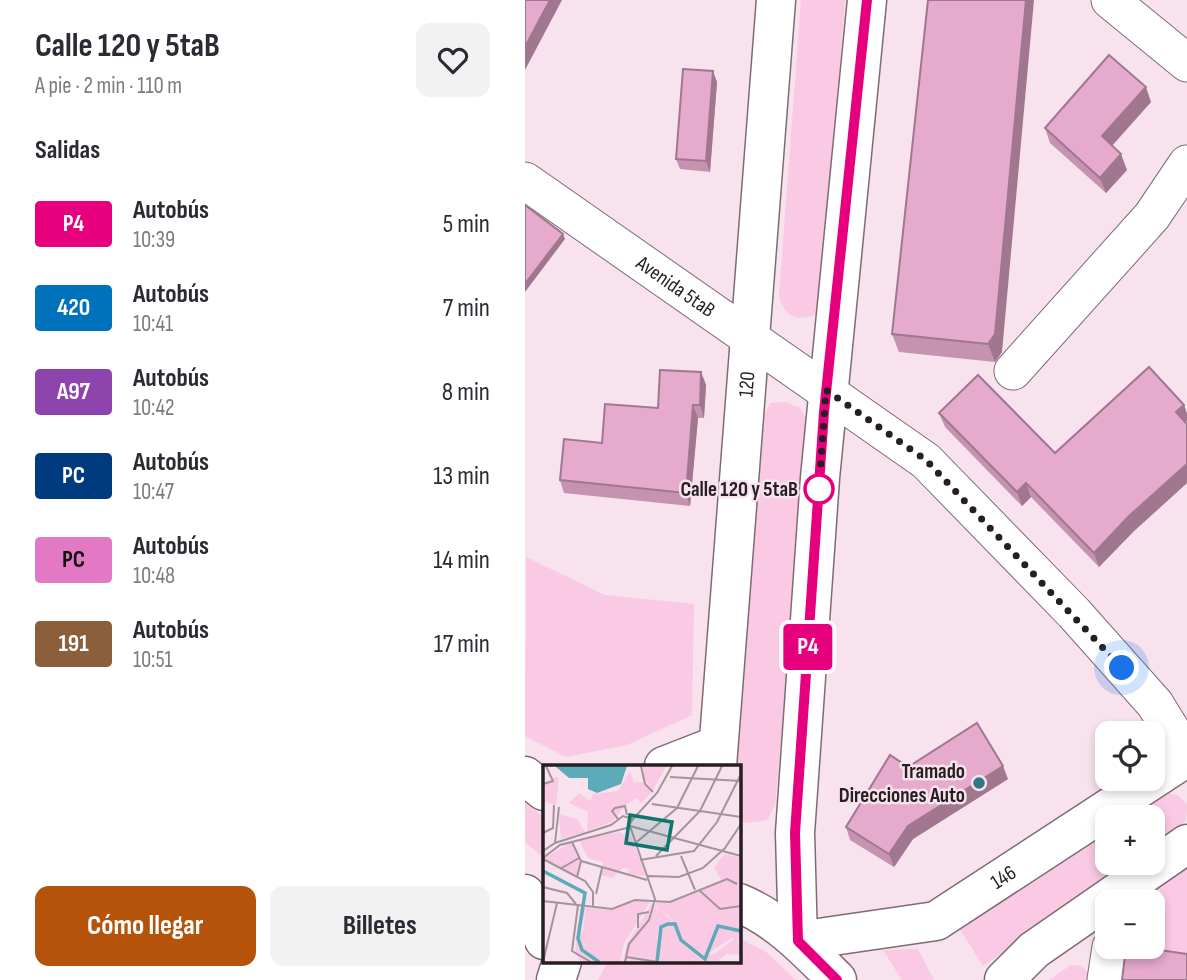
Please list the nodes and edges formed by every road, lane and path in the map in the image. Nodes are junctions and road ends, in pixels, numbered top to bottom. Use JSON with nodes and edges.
{"nodes":[{"id":1,"x":775,"y":0,"type":"edge"},
{"id":2,"x":867,"y":0,"type":"edge"},
{"id":3,"x":1110,"y":0,"type":"edge"},
{"id":4,"x":1187,"y":63,"type":"edge"},
{"id":5,"x":1187,"y":164,"type":"edge"},
{"id":6,"x":525,"y":181,"type":"edge"},
{"id":7,"x":751,"y":338,"type":"junction"},
{"id":8,"x":1013,"y":371,"type":"dead end"},
{"id":9,"x":826,"y":390,"type":"junction"},
{"id":10,"x":717,"y":756,"type":"edge"},
{"id":11,"x":1187,"y":757,"type":"edge"},
{"id":12,"x":669,"y":765,"type":"edge"},
{"id":13,"x":1187,"y":844,"type":"edge"},
{"id":14,"x":525,"y":874,"type":"edge"},
{"id":15,"x":543,"y":883,"type":"edge"},
{"id":16,"x":1130,"y":889,"type":"edge"},
{"id":17,"x":525,"y":894,"type":"edge"},
{"id":18,"x":740,"y":902,"type":"edge"},
{"id":19,"x":1095,"y":912,"type":"edge"},
{"id":20,"x":543,"y":935,"type":"edge"},
{"id":21,"x":798,"y":941,"type":"junction"},
{"id":22,"x":1109,"y":959,"type":"edge"},
{"id":23,"x":837,"y":980,"type":"edge"},
{"id":24,"x":1004,"y":980,"type":"edge"},
{"id":25,"x":1106,"y":980,"type":"edge"}],
"edges":[{"from":1,"to":7,"type":"main road","name":"120"},
{"from":2,"to":9,"type":"main road"},
{"from":3,"to":4,"type":"street"},
{"from":5,"to":8,"type":"street"},
{"from":6,"to":7,"type":"street","name":"Avenida 5taB"},
{"from":7,"to":9,"type":"street","name":"Avenida 5taB"},
{"from":7,"to":10,"type":"main road","name":"120"},
{"from":9,"to":11,"type":"street","name":"Avenida 5taB"},
{"from":9,"to":21,"type":"main road"},
{"from":10,"to":12,"type":"main road"},
{"from":11,"to":21,"type":"main road","name":"146"},
{"from":13,"to":16,"type":"main road"},
{"from":14,"to":15,"type":"main road"},
{"from":17,"to":20,"type":"main road"},
{"from":18,"to":21,"type":"main road"},
{"from":19,"to":24,"type":"main road"},
{"from":21,"to":23,"type":"main road"},
{"from":22,"to":25,"type":"street"}]}
